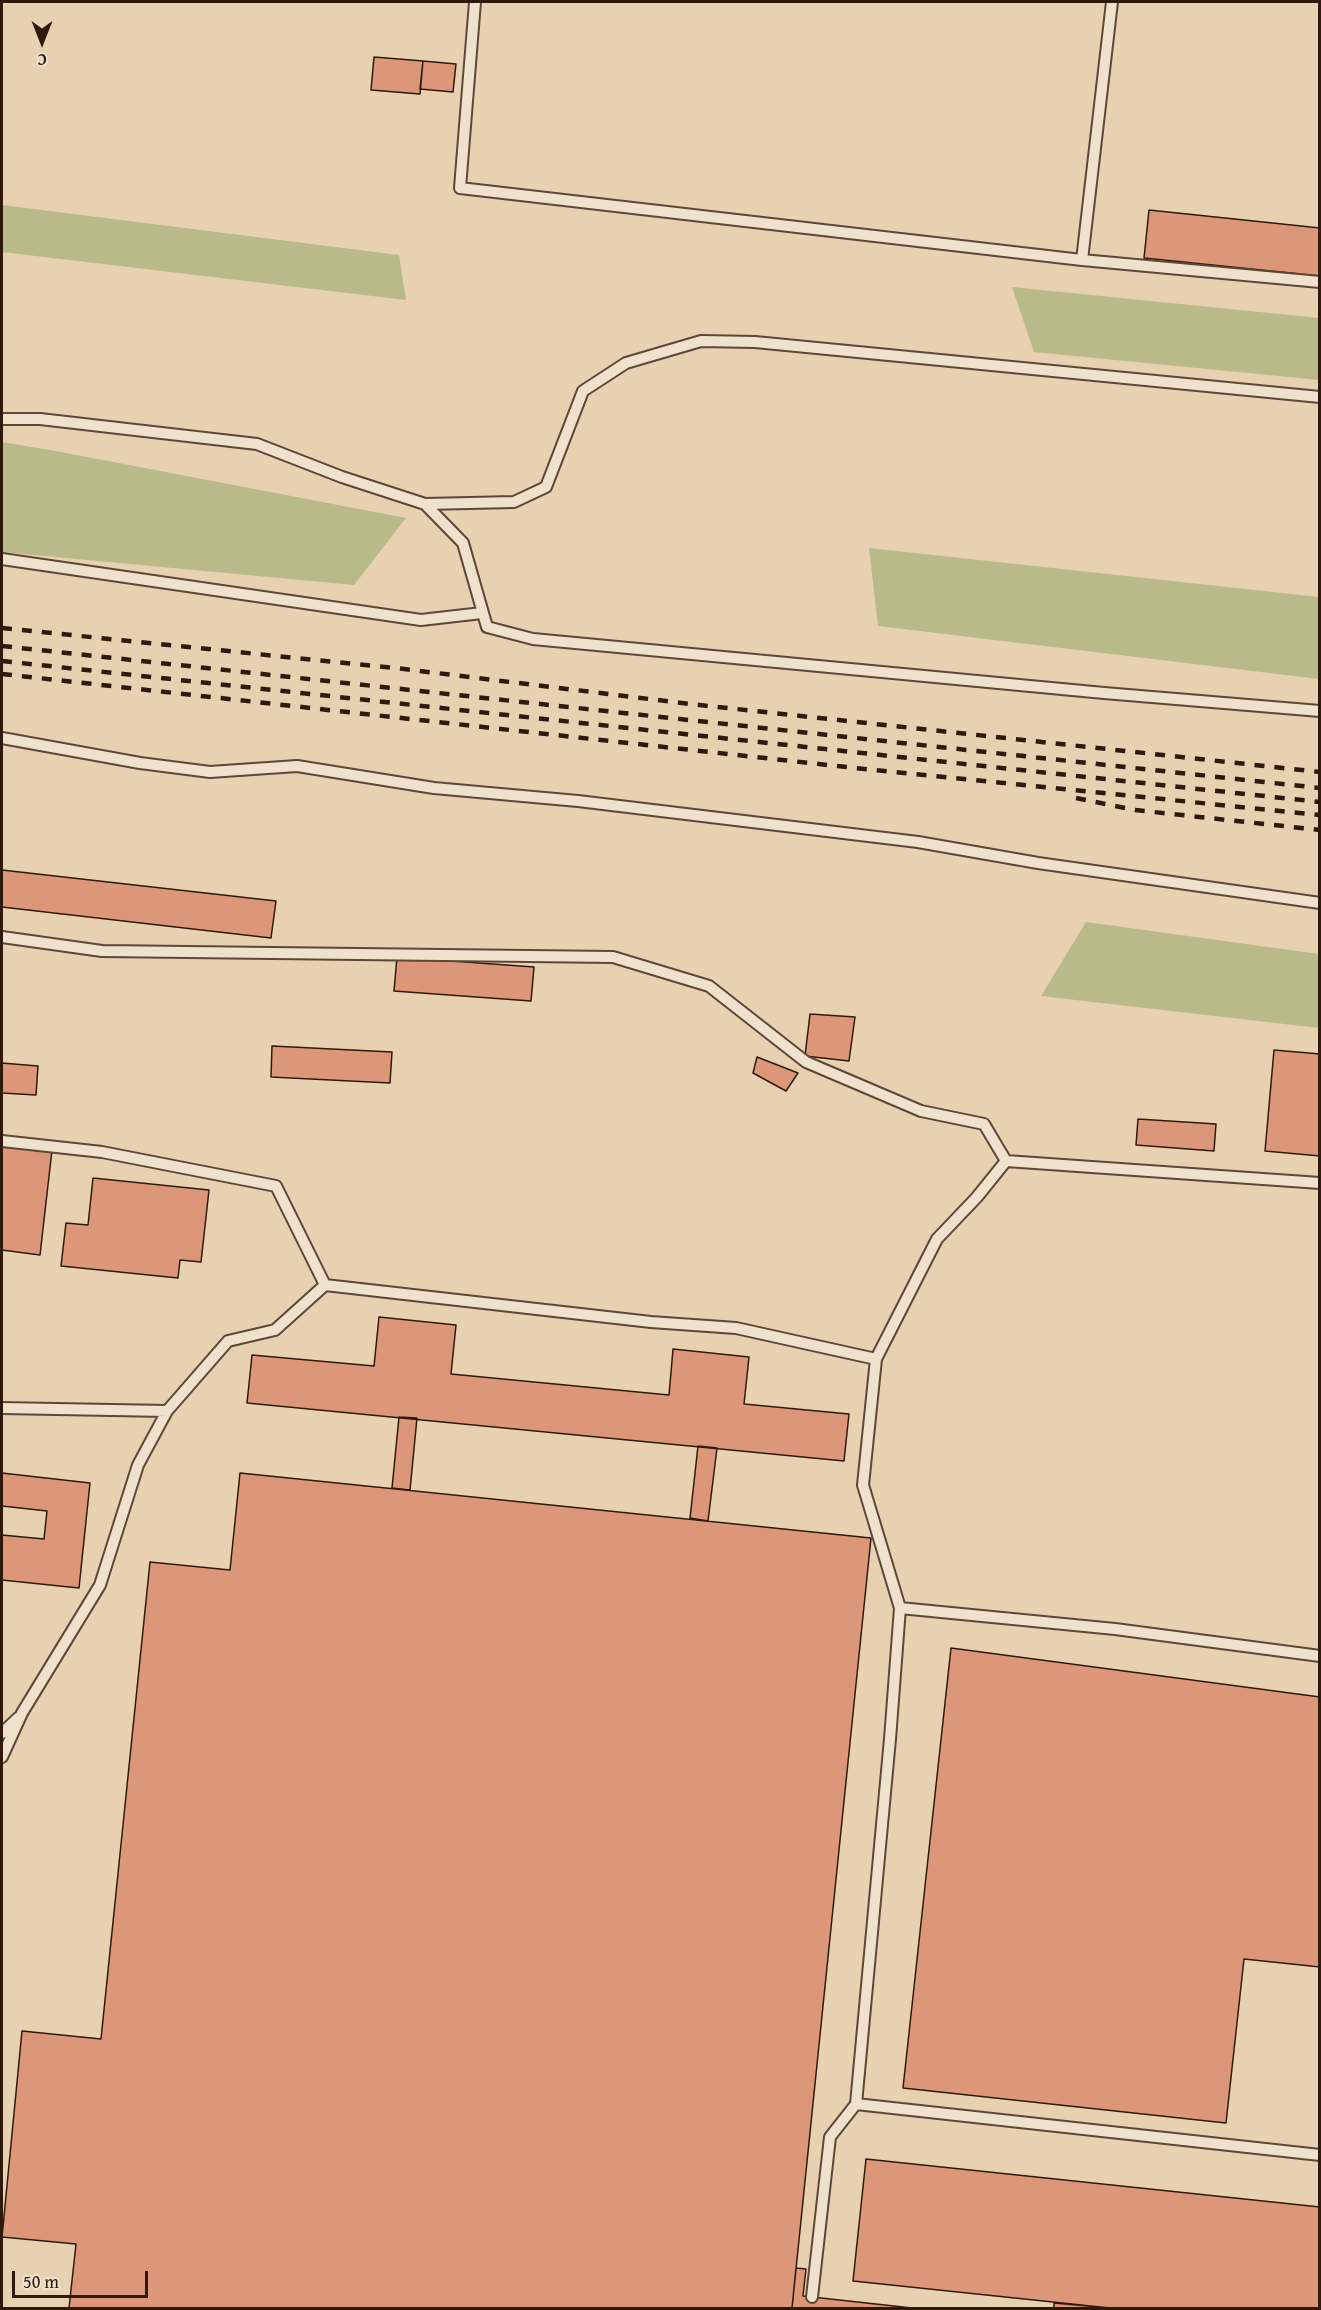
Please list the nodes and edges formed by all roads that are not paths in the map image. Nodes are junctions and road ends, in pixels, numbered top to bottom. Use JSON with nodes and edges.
{"nodes":[{"id":1,"x":475,"y":2,"type":"edge"},
{"id":2,"x":1112,"y":2,"type":"edge"},
{"id":3,"x":1082,"y":260,"type":"junction"},
{"id":4,"x":1320,"y":282,"type":"edge"},
{"id":5,"x":1320,"y":397,"type":"edge"},
{"id":6,"x":2,"y":419,"type":"edge"},
{"id":7,"x":425,"y":504,"type":"junction"},
{"id":8,"x":2,"y":560,"type":"edge"},
{"id":9,"x":482,"y":612,"type":"junction"},
{"id":10,"x":1320,"y":711,"type":"edge"},
{"id":11,"x":2,"y":738,"type":"edge"},
{"id":12,"x":1320,"y":903,"type":"edge"},
{"id":13,"x":2,"y":937,"type":"edge"},
{"id":14,"x":2,"y":1141,"type":"edge"},
{"id":15,"x":1006,"y":1161,"type":"junction"},
{"id":16,"x":1320,"y":1183,"type":"edge"},
{"id":17,"x":325,"y":1285,"type":"junction"},
{"id":18,"x":876,"y":1359,"type":"junction"},
{"id":19,"x":2,"y":1408,"type":"edge"},
{"id":20,"x":167,"y":1412,"type":"junction"},
{"id":21,"x":900,"y":1608,"type":"junction"},
{"id":22,"x":1320,"y":1656,"type":"edge"},
{"id":23,"x":22,"y":1713,"type":"junction"},
{"id":24,"x":2,"y":1733,"type":"edge"},
{"id":25,"x":2,"y":1757,"type":"edge"},
{"id":26,"x":856,"y":2104,"type":"junction"},
{"id":27,"x":1320,"y":2155,"type":"edge"},
{"id":28,"x":812,"y":2297,"type":"dead end"}],
"edges":[{"from":1,"to":3,"type":"lane"},
{"from":2,"to":3,"type":"lane"},
{"from":3,"to":4,"type":"lane"},
{"from":5,"to":7,"type":"lane"},
{"from":6,"to":7,"type":"lane"},
{"from":7,"to":9,"type":"lane"},
{"from":8,"to":9,"type":"lane"},
{"from":9,"to":10,"type":"lane"},
{"from":11,"to":12,"type":"lane"},
{"from":13,"to":15,"type":"lane"},
{"from":14,"to":17,"type":"lane"},
{"from":15,"to":16,"type":"lane"},
{"from":15,"to":18,"type":"lane"},
{"from":17,"to":18,"type":"lane"},
{"from":17,"to":20,"type":"lane"},
{"from":18,"to":21,"type":"lane"},
{"from":19,"to":20,"type":"lane"},
{"from":20,"to":23,"type":"lane"},
{"from":21,"to":22,"type":"lane"},
{"from":21,"to":26,"type":"lane"},
{"from":23,"to":24,"type":"lane"},
{"from":23,"to":25,"type":"lane"},
{"from":26,"to":27,"type":"lane"},
{"from":26,"to":28,"type":"lane"}]}
